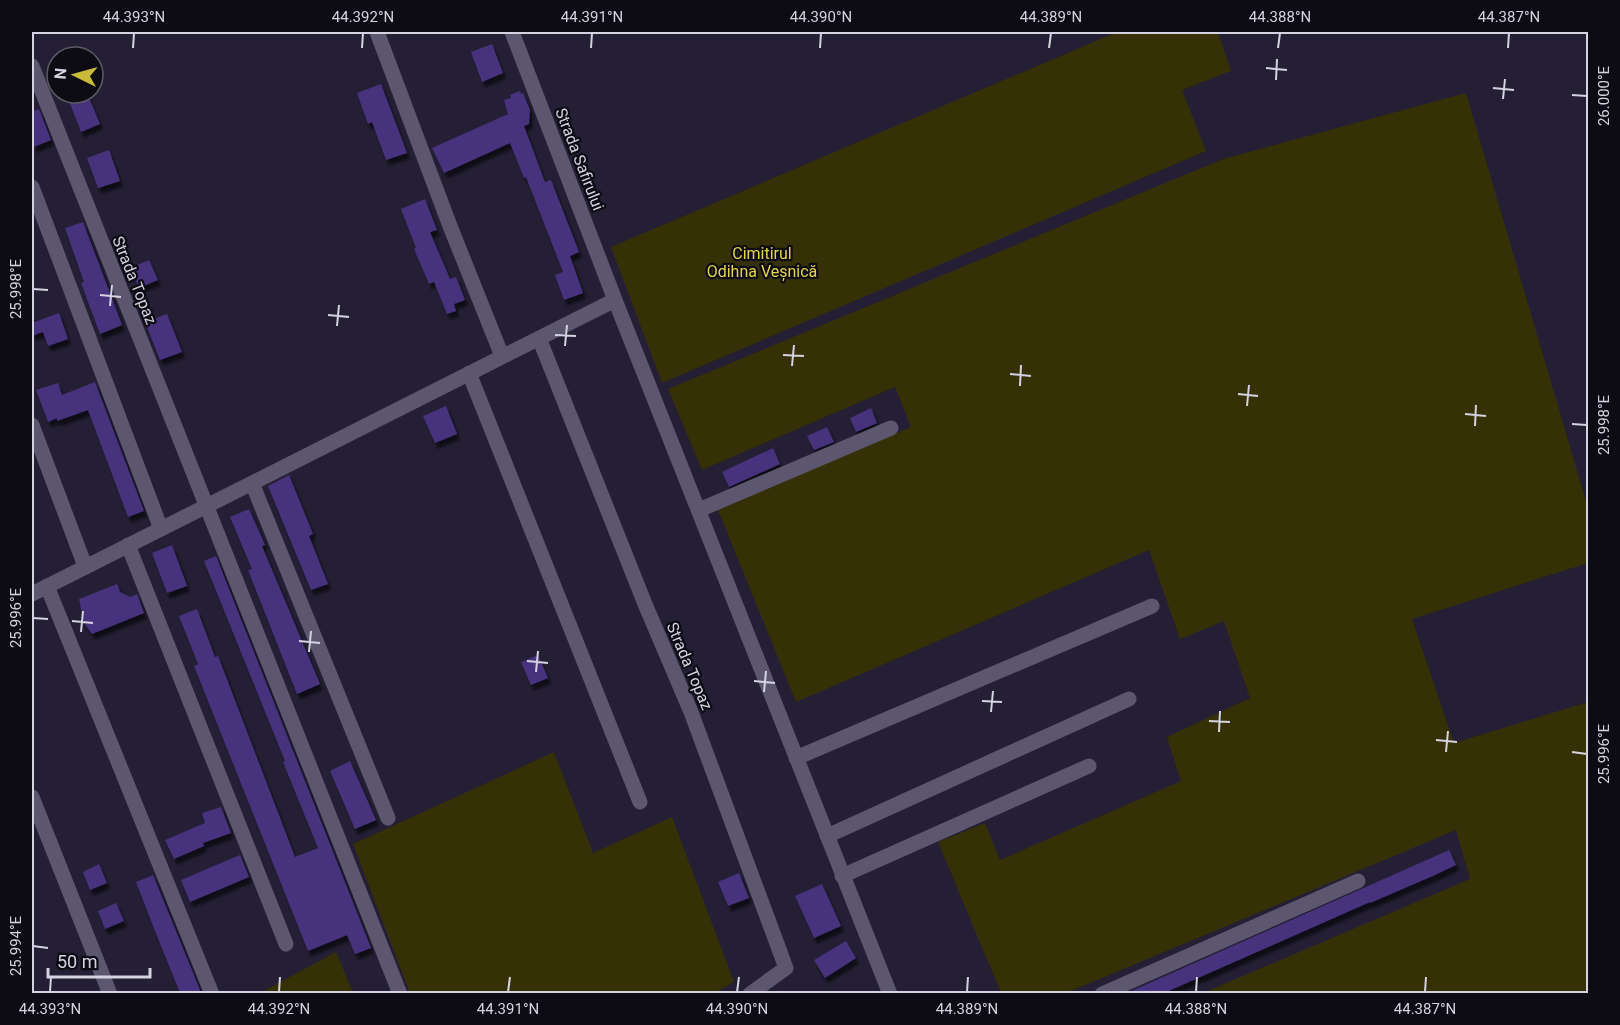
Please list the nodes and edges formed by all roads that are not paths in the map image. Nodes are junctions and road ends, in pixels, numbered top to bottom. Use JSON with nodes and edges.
{"nodes":[{"id":1,"x":377,"y":32,"type":"edge"},
{"id":2,"x":512,"y":32,"type":"edge"},
{"id":3,"x":32,"y":66,"type":"edge"},
{"id":4,"x":32,"y":187,"type":"edge"},
{"id":5,"x":615,"y":300,"type":"junction"},
{"id":6,"x":539,"y":338,"type":"junction"},
{"id":7,"x":502,"y":356,"type":"junction"},
{"id":8,"x":469,"y":373,"type":"junction"},
{"id":9,"x":32,"y":425,"type":"edge"},
{"id":10,"x":891,"y":428,"type":"dead end"},
{"id":11,"x":252,"y":483,"type":"junction"},
{"id":12,"x":206,"y":507,"type":"junction"},
{"id":13,"x":699,"y":510,"type":"junction"},
{"id":14,"x":161,"y":529,"type":"junction"},
{"id":15,"x":128,"y":545,"type":"junction"},
{"id":16,"x":85,"y":566,"type":"junction"},
{"id":17,"x":47,"y":586,"type":"junction"},
{"id":18,"x":32,"y":594,"type":"edge"},
{"id":19,"x":1152,"y":606,"type":"dead end"},
{"id":20,"x":1129,"y":699,"type":"dead end"},
{"id":21,"x":796,"y":758,"type":"junction"},
{"id":22,"x":1089,"y":766,"type":"dead end"},
{"id":23,"x":32,"y":797,"type":"edge"},
{"id":24,"x":640,"y":802,"type":"dead end"},
{"id":25,"x":388,"y":819,"type":"dead end"},
{"id":26,"x":827,"y":836,"type":"junction"},
{"id":27,"x":843,"y":876,"type":"junction"},
{"id":28,"x":1358,"y":881,"type":"dead end"},
{"id":29,"x":286,"y":944,"type":"dead end"},
{"id":30,"x":110,"y":993,"type":"edge"},
{"id":31,"x":212,"y":993,"type":"edge"},
{"id":32,"x":400,"y":993,"type":"edge"},
{"id":33,"x":750,"y":993,"type":"edge"},
{"id":34,"x":890,"y":993,"type":"edge"},
{"id":35,"x":1102,"y":993,"type":"edge"}],
"edges":[{"from":1,"to":7,"type":"street"},
{"from":2,"to":5,"type":"street","name":"Strada Safirului"},
{"from":3,"to":12,"type":"street","name":"Strada Topaz"},
{"from":4,"to":14,"type":"street"},
{"from":5,"to":6,"type":"street"},
{"from":5,"to":13,"type":"street","name":"Strada Safirului"},
{"from":6,"to":7,"type":"street"},
{"from":6,"to":33,"type":"street","name":"Strada Topaz"},
{"from":7,"to":8,"type":"street"},
{"from":8,"to":11,"type":"street"},
{"from":8,"to":24,"type":"street"},
{"from":9,"to":16,"type":"street"},
{"from":10,"to":13,"type":"street"},
{"from":11,"to":12,"type":"street"},
{"from":11,"to":25,"type":"street"},
{"from":12,"to":14,"type":"street"},
{"from":12,"to":32,"type":"street","name":"Strada Topaz"},
{"from":13,"to":21,"type":"street","name":"Strada Safirului"},
{"from":14,"to":15,"type":"street"},
{"from":15,"to":16,"type":"street"},
{"from":15,"to":29,"type":"street"},
{"from":16,"to":17,"type":"street"},
{"from":17,"to":18,"type":"street"},
{"from":17,"to":31,"type":"street"},
{"from":19,"to":21,"type":"street"},
{"from":20,"to":26,"type":"street"},
{"from":21,"to":26,"type":"street","name":"Strada Safirului"},
{"from":22,"to":27,"type":"street"},
{"from":23,"to":30,"type":"street"},
{"from":26,"to":27,"type":"street","name":"Strada Safirului"},
{"from":27,"to":34,"type":"street","name":"Strada Safirului"},
{"from":28,"to":35,"type":"street"}]}
